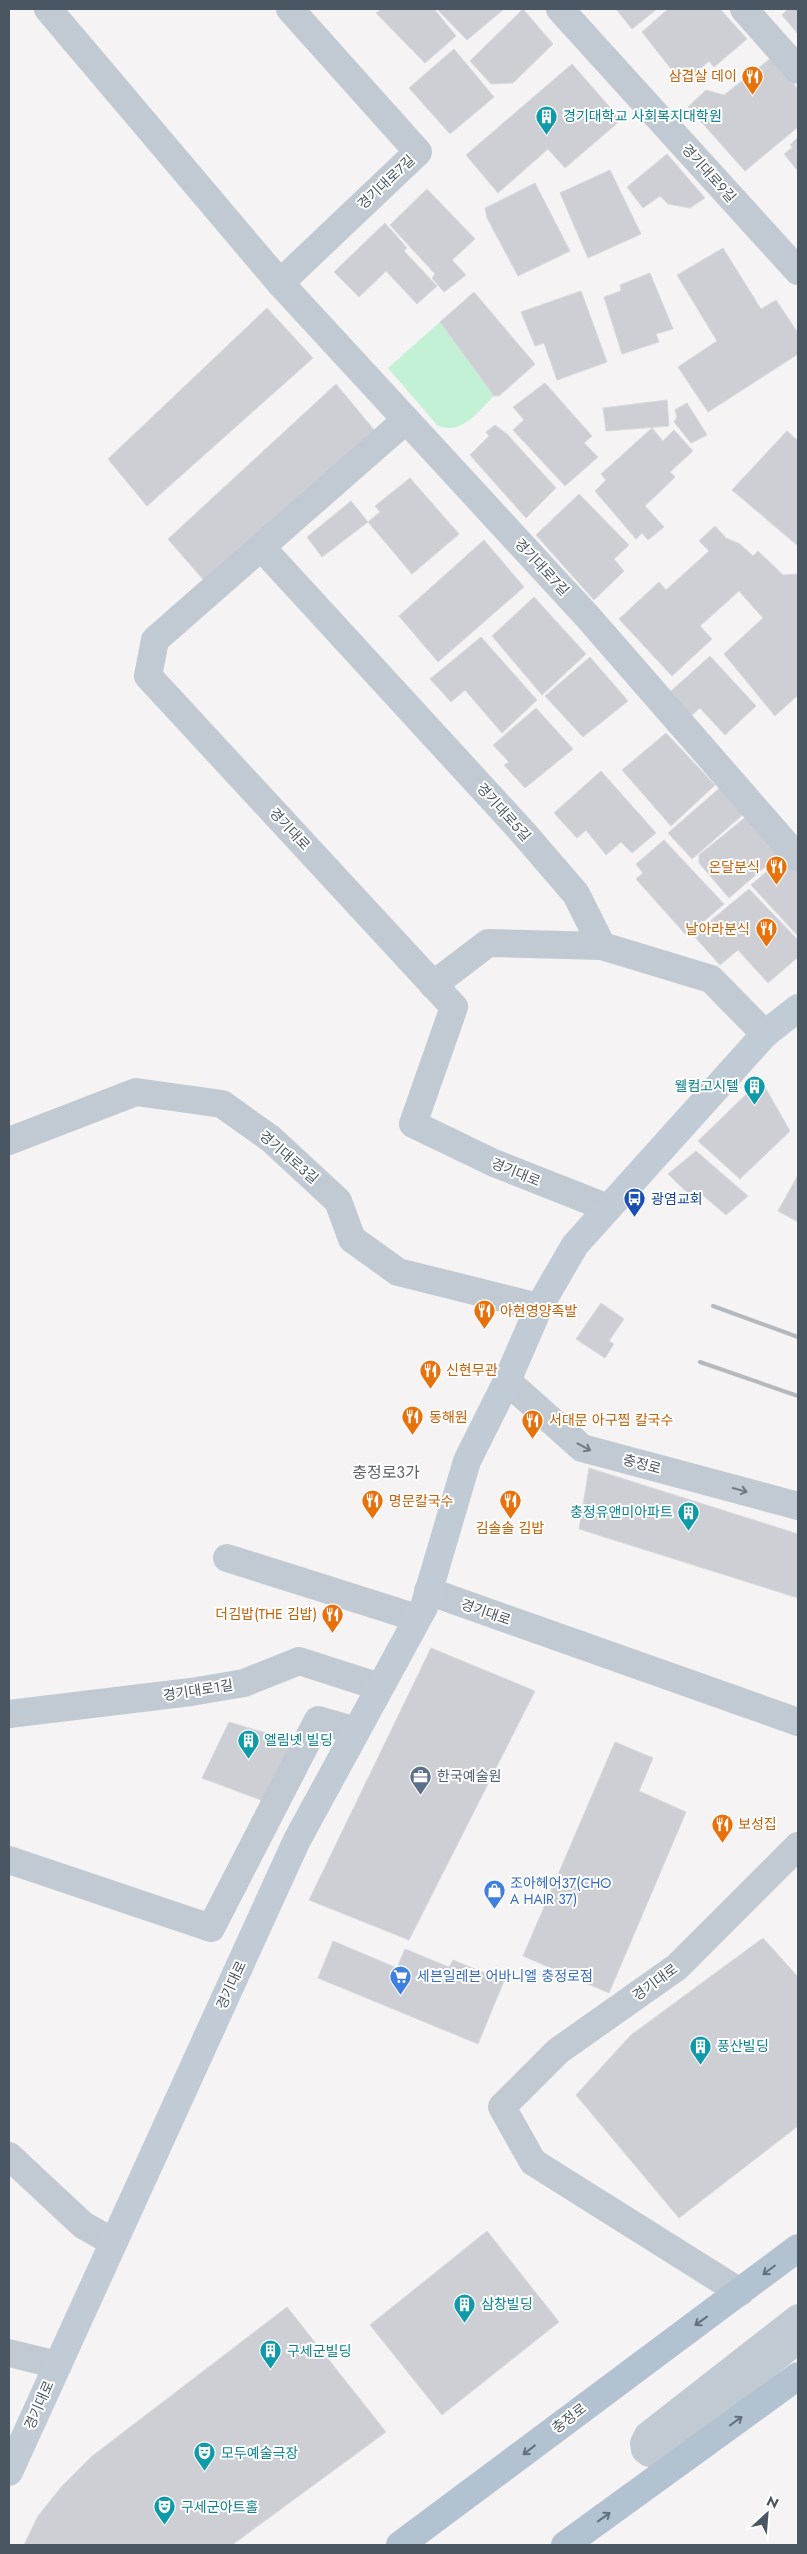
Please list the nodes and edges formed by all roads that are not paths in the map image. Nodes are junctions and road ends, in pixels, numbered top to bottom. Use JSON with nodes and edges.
{"nodes":[{"id":1,"x":48,"y":9,"type":"edge"},
{"id":2,"x":290,"y":9,"type":"edge"},
{"id":3,"x":560,"y":9,"type":"edge"},
{"id":4,"x":744,"y":9,"type":"edge"},
{"id":5,"x":798,"y":70,"type":"edge"},
{"id":6,"x":798,"y":271,"type":"edge"},
{"id":7,"x":280,"y":282,"type":"junction"},
{"id":8,"x":406,"y":420,"type":"junction"},
{"id":9,"x":262,"y":548,"type":"junction"},
{"id":10,"x":798,"y":858,"type":"edge"},
{"id":11,"x":602,"y":946,"type":"junction"},
{"id":12,"x":433,"y":985,"type":"junction"},
{"id":13,"x":798,"y":1008,"type":"edge"},
{"id":14,"x":765,"y":1034,"type":"junction"},
{"id":15,"x":9,"y":1141,"type":"edge"},
{"id":16,"x":608,"y":1208,"type":"junction"},
{"id":17,"x":539,"y":1307,"type":"junction"},
{"id":18,"x":508,"y":1381,"type":"junction"},
{"id":19,"x":798,"y":1506,"type":"edge"},
{"id":20,"x":227,"y":1558,"type":"dead end"},
{"id":21,"x":428,"y":1591,"type":"junction"},
{"id":22,"x":417,"y":1618,"type":"junction"},
{"id":23,"x":380,"y":1687,"type":"junction"},
{"id":24,"x":9,"y":1714,"type":"edge"},
{"id":25,"x":798,"y":1722,"type":"edge"},
{"id":26,"x":356,"y":1731,"type":"junction"},
{"id":27,"x":798,"y":1846,"type":"edge"},
{"id":28,"x":9,"y":1860,"type":"edge"},
{"id":29,"x":9,"y":2156,"type":"edge"},
{"id":30,"x":113,"y":2242,"type":"junction"},
{"id":31,"x":798,"y":2248,"type":"edge"},
{"id":32,"x":740,"y":2292,"type":"junction"},
{"id":33,"x":798,"y":2317,"type":"edge"},
{"id":34,"x":798,"y":2341,"type":"edge"},
{"id":35,"x":9,"y":2353,"type":"edge"},
{"id":36,"x":58,"y":2365,"type":"junction"},
{"id":37,"x":798,"y":2376,"type":"edge"},
{"id":38,"x":9,"y":2472,"type":"edge"},
{"id":39,"x":400,"y":2545,"type":"edge"},
{"id":40,"x":565,"y":2545,"type":"edge"}],
"edges":[{"from":1,"to":7,"type":"street","name":"경기대로7길"},
{"from":2,"to":7,"type":"street","name":"경기대로7길"},
{"from":3,"to":6,"type":"street","name":"경기대로9길"},
{"from":4,"to":5,"type":"street"},
{"from":7,"to":8,"type":"street","name":"경기대로7길"},
{"from":8,"to":9,"type":"street","name":"경기대로"},
{"from":8,"to":10,"type":"street","name":"경기대로7길"},
{"from":9,"to":11,"type":"street","name":"경기대로5길"},
{"from":9,"to":12,"type":"street","name":"경기대로"},
{"from":11,"to":12,"type":"street"},
{"from":11,"to":14,"type":"street"},
{"from":12,"to":16,"type":"street","name":"경기대로"},
{"from":13,"to":14,"type":"main road","name":"경기대로"},
{"from":14,"to":16,"type":"main road","name":"경기대로"},
{"from":15,"to":17,"type":"street","name":"경기대로3길"},
{"from":16,"to":17,"type":"main road","name":"경기대로"},
{"from":17,"to":18,"type":"main road","name":"경기대로"},
{"from":18,"to":19,"type":"street","name":"충정로","one_way":true},
{"from":18,"to":21,"type":"main road","name":"경기대로"},
{"from":20,"to":22,"type":"street"},
{"from":21,"to":22,"type":"main road","name":"경기대로"},
{"from":21,"to":25,"type":"street","name":"경기대로"},
{"from":22,"to":23,"type":"main road","name":"경기대로"},
{"from":23,"to":24,"type":"street","name":"경기대로1길"},
{"from":23,"to":26,"type":"main road","name":"경기대로"},
{"from":26,"to":28,"type":"street"},
{"from":26,"to":30,"type":"main road","name":"경기대로"},
{"from":27,"to":32,"type":"street","name":"경기대로"},
{"from":29,"to":30,"type":"street"},
{"from":30,"to":36,"type":"main road","name":"경기대로"},
{"from":31,"to":32,"type":"main road","name":"충정로","one_way":true},
{"from":32,"to":39,"type":"main road","name":"충정로","one_way":true},
{"from":33,"to":34,"type":"street"},
{"from":35,"to":36,"type":"street","name":"경기대로"},
{"from":36,"to":38,"type":"main road","name":"경기대로"},
{"from":40,"to":37,"type":"main road","one_way":true}]}
